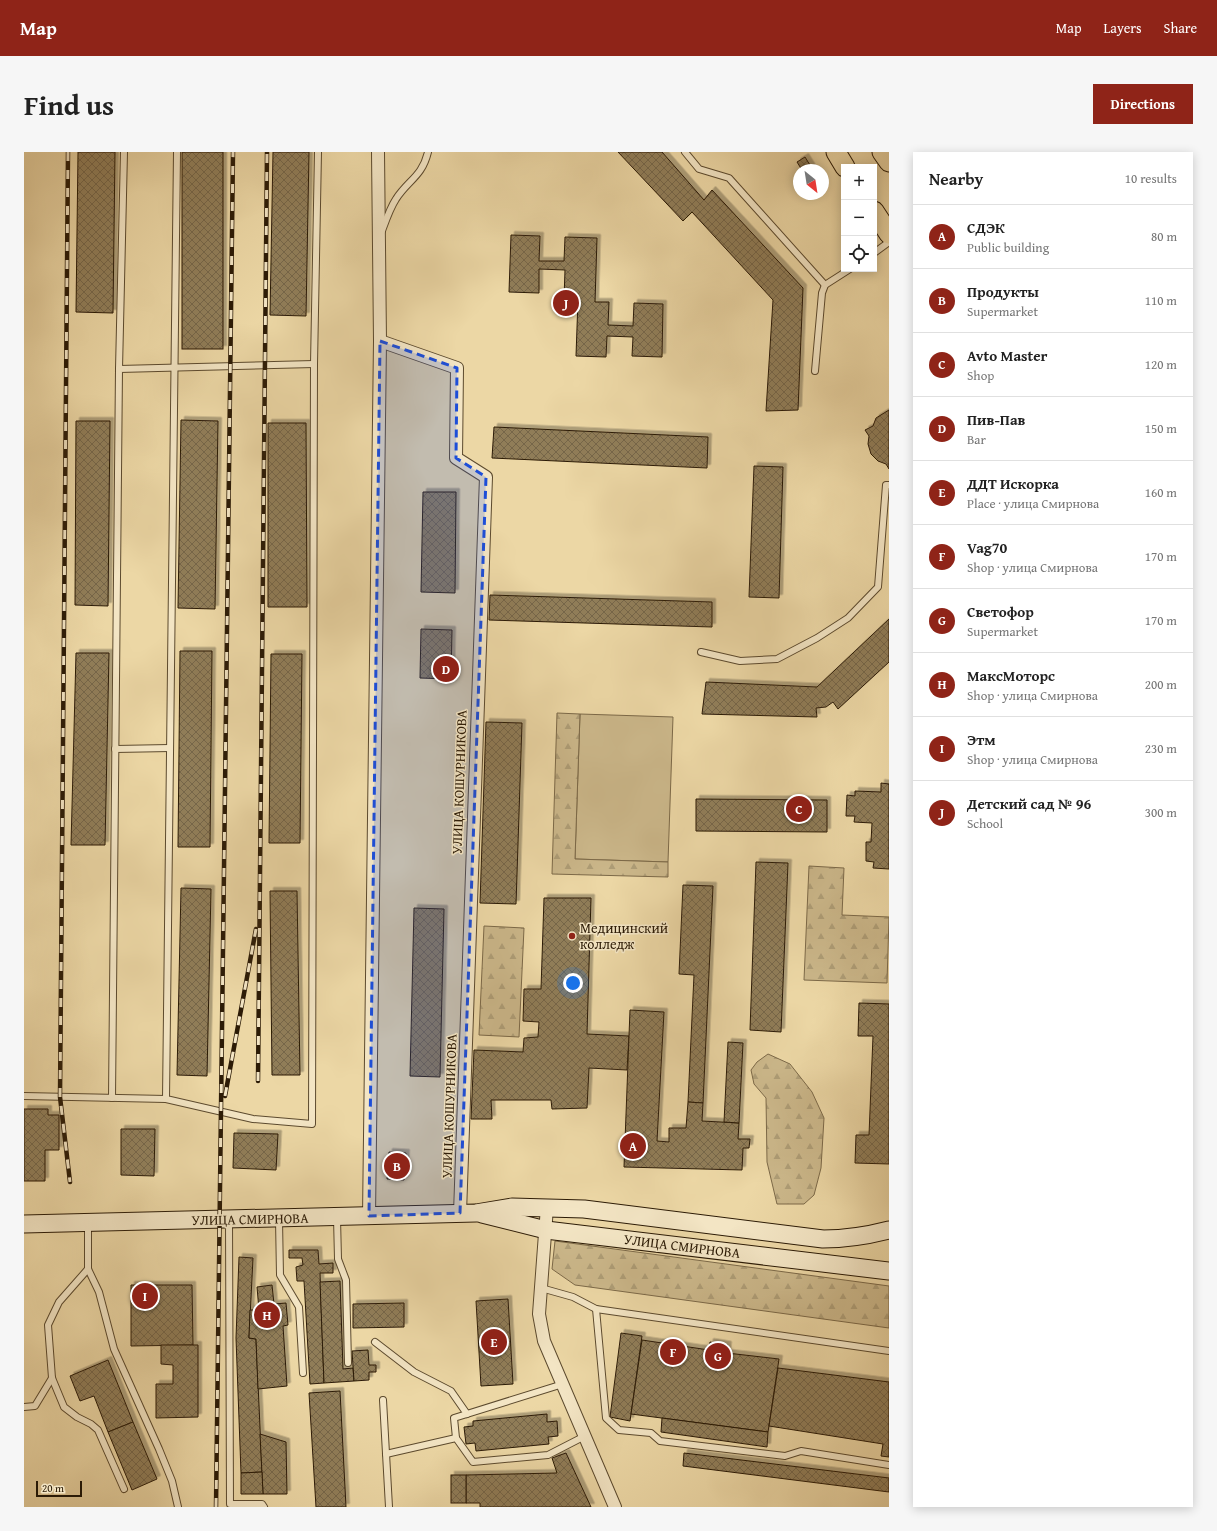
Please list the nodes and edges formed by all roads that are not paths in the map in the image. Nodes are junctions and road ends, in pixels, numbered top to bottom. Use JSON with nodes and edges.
{"nodes":[{"id":1,"x":124,"y":152,"type":"edge"},
{"id":2,"x":177,"y":152,"type":"edge"},
{"id":3,"x":318,"y":152,"type":"edge"},
{"id":4,"x":378,"y":152,"type":"edge"},
{"id":5,"x":428,"y":152,"type":"edge"},
{"id":6,"x":685,"y":152,"type":"edge"},
{"id":7,"x":836,"y":152,"type":"edge"},
{"id":8,"x":882,"y":152,"type":"edge"},
{"id":9,"x":889,"y":162,"type":"edge"},
{"id":10,"x":843,"y":164,"type":"edge"},
{"id":11,"x":877,"y":216,"type":"edge"},
{"id":12,"x":889,"y":234,"type":"edge"},
{"id":13,"x":379,"y":238,"type":"junction"},
{"id":14,"x":889,"y":242,"type":"edge"},
{"id":15,"x":877,"y":251,"type":"edge"},
{"id":16,"x":845,"y":272,"type":"edge"},
{"id":17,"x":825,"y":285,"type":"junction"},
{"id":18,"x":380,"y":341,"type":"junction"},
{"id":19,"x":314,"y":364,"type":"junction"},
{"id":20,"x":119,"y":369,"type":"junction"},
{"id":21,"x":175,"y":369,"type":"junction"},
{"id":22,"x":815,"y":371,"type":"dead end"},
{"id":23,"x":889,"y":485,"type":"edge"},
{"id":24,"x":701,"y":652,"type":"dead end"},
{"id":25,"x":170,"y":748,"type":"junction"},
{"id":26,"x":115,"y":749,"type":"junction"},
{"id":27,"x":24,"y":1096,"type":"edge"},
{"id":28,"x":112,"y":1098,"type":"junction"},
{"id":29,"x":166,"y":1099,"type":"junction"},
{"id":30,"x":547,"y":1207,"type":"junction"},
{"id":31,"x":468,"y":1213,"type":"junction"},
{"id":32,"x":337,"y":1216,"type":"junction"},
{"id":33,"x":369,"y":1216,"type":"junction"},
{"id":34,"x":279,"y":1218,"type":"junction"},
{"id":35,"x":229,"y":1219,"type":"junction"},
{"id":36,"x":88,"y":1222,"type":"junction"},
{"id":37,"x":24,"y":1224,"type":"edge"},
{"id":38,"x":546,"y":1230,"type":"junction"},
{"id":39,"x":889,"y":1230,"type":"edge"},
{"id":40,"x":88,"y":1269,"type":"junction"},
{"id":41,"x":889,"y":1271,"type":"edge"},
{"id":42,"x":541,"y":1288,"type":"junction"},
{"id":43,"x":596,"y":1310,"type":"junction"},
{"id":44,"x":375,"y":1342,"type":"dead end"},
{"id":45,"x":889,"y":1350,"type":"edge"},
{"id":46,"x":348,"y":1363,"type":"dead end"},
{"id":47,"x":302,"y":1373,"type":"dead end"},
{"id":48,"x":52,"y":1378,"type":"junction"},
{"id":49,"x":563,"y":1384,"type":"junction"},
{"id":50,"x":383,"y":1400,"type":"dead end"},
{"id":51,"x":24,"y":1407,"type":"edge"},
{"id":52,"x":467,"y":1414,"type":"junction"},
{"id":53,"x":584,"y":1436,"type":"junction"},
{"id":54,"x":456,"y":1438,"type":"junction"},
{"id":55,"x":386,"y":1454,"type":"junction"},
{"id":56,"x":889,"y":1465,"type":"edge"},
{"id":57,"x":124,"y":1489,"type":"dead end"},
{"id":58,"x":178,"y":1507,"type":"edge"},
{"id":59,"x":264,"y":1507,"type":"edge"},
{"id":60,"x":389,"y":1507,"type":"edge"},
{"id":61,"x":615,"y":1507,"type":"edge"}],
"edges":[{"from":1,"to":20,"type":"lane"},
{"from":2,"to":21,"type":"lane"},
{"from":3,"to":19,"type":"lane"},
{"from":4,"to":13,"type":"street"},
{"from":5,"to":13,"type":"lane"},
{"from":6,"to":17,"type":"lane"},
{"from":7,"to":10,"type":"main road"},
{"from":8,"to":9,"type":"main road"},
{"from":11,"to":12,"type":"main road"},
{"from":13,"to":18,"type":"street"},
{"from":14,"to":15,"type":"lane"},
{"from":16,"to":17,"type":"lane"},
{"from":17,"to":22,"type":"lane"},
{"from":18,"to":31,"type":"street","name":"УЛИЦА КОШУРНИКОВА"},
{"from":18,"to":33,"type":"street"},
{"from":19,"to":21,"type":"lane"},
{"from":19,"to":29,"type":"lane"},
{"from":20,"to":21,"type":"lane"},
{"from":20,"to":26,"type":"lane"},
{"from":21,"to":25,"type":"lane"},
{"from":23,"to":24,"type":"lane"},
{"from":25,"to":26,"type":"lane"},
{"from":25,"to":29,"type":"lane"},
{"from":26,"to":28,"type":"lane"},
{"from":27,"to":28,"type":"lane"},
{"from":28,"to":29,"type":"lane"},
{"from":30,"to":31,"type":"main road","name":"УЛИЦА СМИРНОВА"},
{"from":30,"to":38,"type":"street"},
{"from":30,"to":39,"type":"main road","name":"УЛИЦА СМИРНОВА"},
{"from":31,"to":33,"type":"main road","name":"УЛИЦА СМИРНОВА"},
{"from":31,"to":38,"type":"main road","name":"УЛИЦА СМИРНОВА"},
{"from":32,"to":33,"type":"main road","name":"УЛИЦА СМИРНОВА"},
{"from":32,"to":34,"type":"main road","name":"УЛИЦА СМИРНОВА"},
{"from":32,"to":46,"type":"lane"},
{"from":34,"to":35,"type":"main road","name":"УЛИЦА СМИРНОВА"},
{"from":34,"to":47,"type":"lane"},
{"from":35,"to":36,"type":"main road","name":"УЛИЦА СМИРНОВА"},
{"from":35,"to":59,"type":"lane"},
{"from":36,"to":37,"type":"main road","name":"УЛИЦА СМИРНОВА"},
{"from":36,"to":40,"type":"lane"},
{"from":38,"to":41,"type":"main road","name":"УЛИЦА СМИРНОВА"},
{"from":38,"to":42,"type":"street"},
{"from":40,"to":48,"type":"lane"},
{"from":40,"to":58,"type":"lane"},
{"from":42,"to":43,"type":"lane"},
{"from":42,"to":49,"type":"street"},
{"from":43,"to":45,"type":"lane"},
{"from":43,"to":56,"type":"lane"},
{"from":44,"to":52,"type":"lane"},
{"from":48,"to":51,"type":"lane"},
{"from":48,"to":57,"type":"lane"},
{"from":49,"to":52,"type":"lane"},
{"from":49,"to":53,"type":"street"},
{"from":50,"to":55,"type":"lane"},
{"from":52,"to":54,"type":"lane"},
{"from":53,"to":54,"type":"lane"},
{"from":53,"to":61,"type":"street"},
{"from":54,"to":55,"type":"lane"},
{"from":55,"to":60,"type":"lane"}]}
